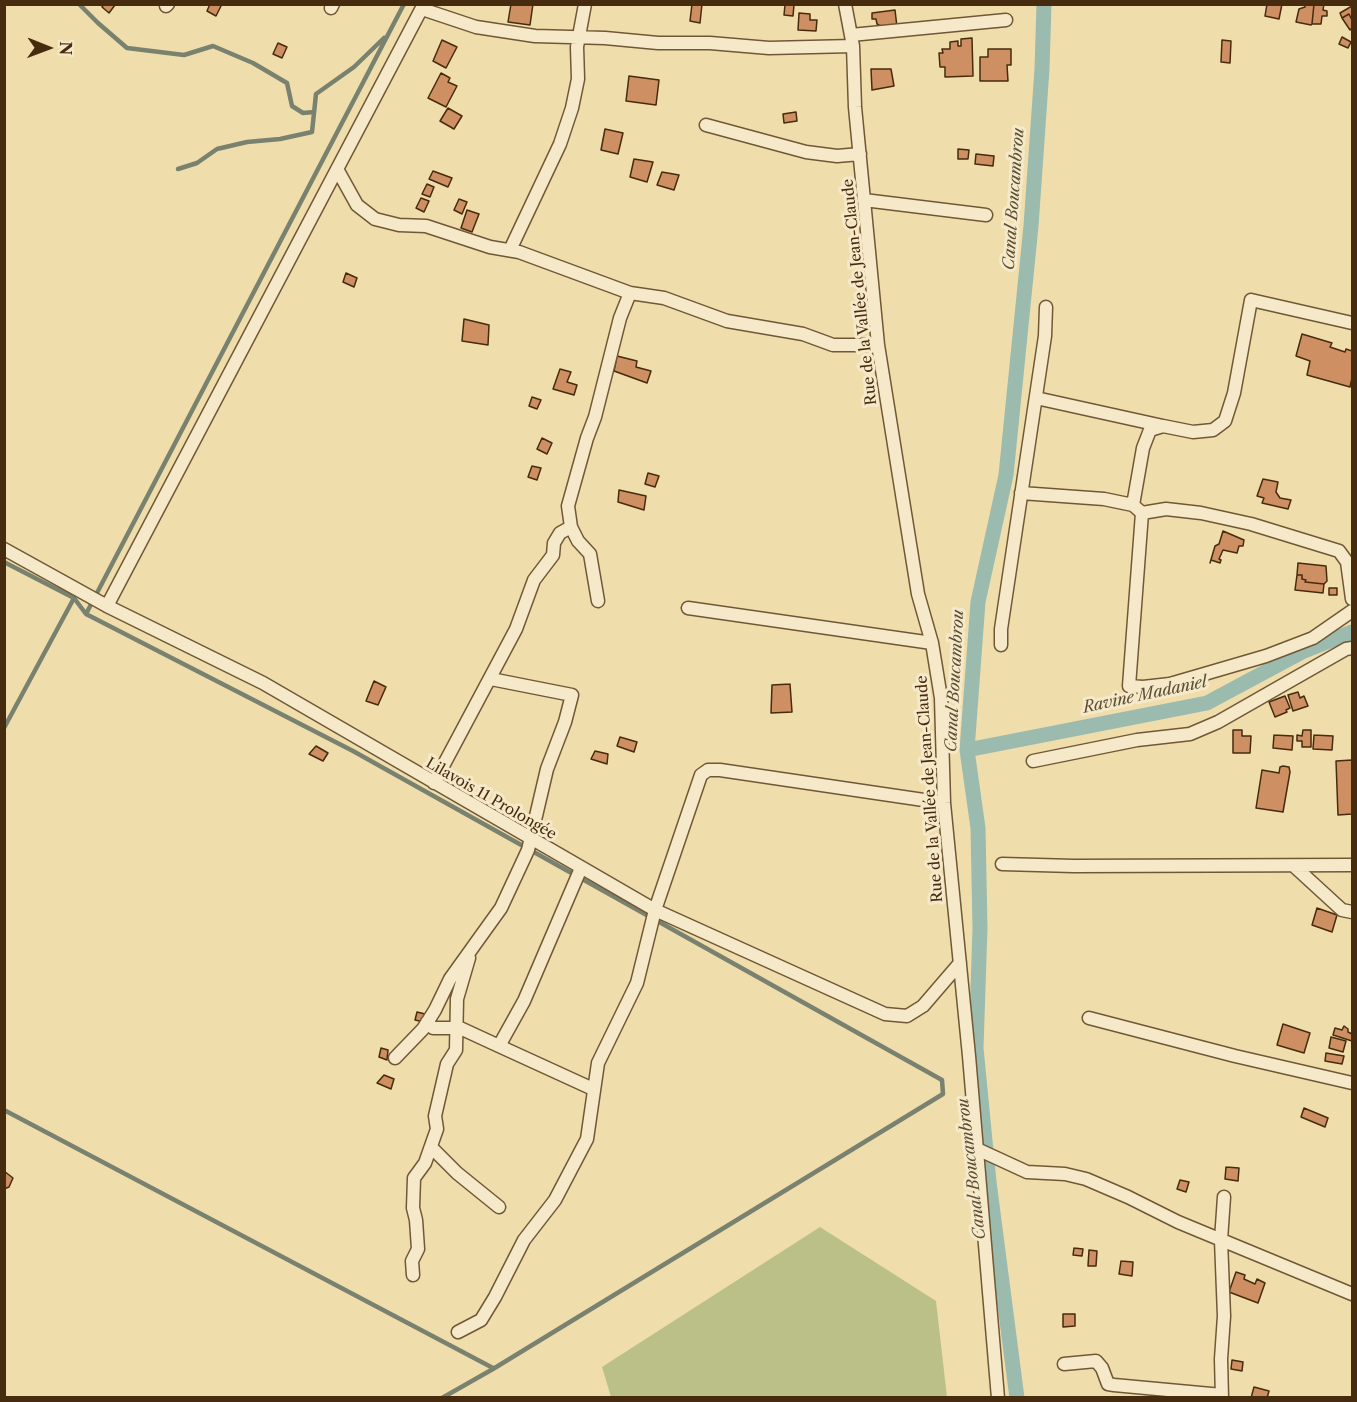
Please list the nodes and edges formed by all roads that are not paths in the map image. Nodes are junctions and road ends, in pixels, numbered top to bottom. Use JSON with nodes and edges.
{"nodes":[{"id":1,"x":585,"y":4,"type":"edge"},
{"id":2,"x":845,"y":4,"type":"edge"},
{"id":3,"x":423,"y":7,"type":"edge"},
{"id":4,"x":1006,"y":20,"type":"dead end"},
{"id":5,"x":579,"y":37,"type":"junction"},
{"id":6,"x":852,"y":41,"type":"junction"},
{"id":7,"x":706,"y":125,"type":"dead end"},
{"id":8,"x":860,"y":154,"type":"junction"},
{"id":9,"x":337,"y":169,"type":"junction"},
{"id":10,"x":864,"y":200,"type":"junction"},
{"id":11,"x":986,"y":215,"type":"dead end"},
{"id":12,"x":510,"y":250,"type":"junction"},
{"id":13,"x":630,"y":293,"type":"junction"},
{"id":14,"x":1046,"y":307,"type":"dead end"},
{"id":15,"x":1353,"y":324,"type":"edge"},
{"id":16,"x":878,"y":345,"type":"junction"},
{"id":17,"x":1036,"y":398,"type":"junction"},
{"id":18,"x":1163,"y":426,"type":"junction"},
{"id":19,"x":1021,"y":493,"type":"junction"},
{"id":20,"x":1137,"y":509,"type":"junction"},
{"id":21,"x":570,"y":527,"type":"junction"},
{"id":22,"x":4,"y":549,"type":"edge"},
{"id":23,"x":1353,"y":599,"type":"edge"},
{"id":24,"x":597,"y":601,"type":"dead end"},
{"id":25,"x":107,"y":606,"type":"junction"},
{"id":26,"x":688,"y":608,"type":"dead end"},
{"id":27,"x":1353,"y":611,"type":"edge"},
{"id":28,"x":932,"y":643,"type":"junction"},
{"id":29,"x":1001,"y":645,"type":"dead end"},
{"id":30,"x":1353,"y":648,"type":"edge"},
{"id":31,"x":491,"y":679,"type":"junction"},
{"id":32,"x":1033,"y":761,"type":"dead end"},
{"id":33,"x":434,"y":783,"type":"junction"},
{"id":34,"x":944,"y":803,"type":"junction"},
{"id":35,"x":531,"y":838,"type":"junction"},
{"id":36,"x":1002,"y":864,"type":"dead end"},
{"id":37,"x":1353,"y":865,"type":"edge"},
{"id":38,"x":1294,"y":866,"type":"junction"},
{"id":39,"x":581,"y":868,"type":"junction"},
{"id":40,"x":655,"y":910,"type":"junction"},
{"id":41,"x":1353,"y":912,"type":"edge"},
{"id":42,"x":472,"y":948,"type":"junction"},
{"id":43,"x":960,"y":963,"type":"junction"},
{"id":44,"x":1089,"y":1018,"type":"dead end"},
{"id":45,"x":427,"y":1023,"type":"junction"},
{"id":46,"x":457,"y":1028,"type":"junction"},
{"id":47,"x":499,"y":1046,"type":"junction"},
{"id":48,"x":395,"y":1058,"type":"dead end"},
{"id":49,"x":1353,"y":1083,"type":"edge"},
{"id":50,"x":593,"y":1089,"type":"junction"},
{"id":51,"x":431,"y":1146,"type":"junction"},
{"id":52,"x":977,"y":1149,"type":"junction"},
{"id":53,"x":1224,"y":1197,"type":"dead end"},
{"id":54,"x":499,"y":1207,"type":"dead end"},
{"id":55,"x":1221,"y":1240,"type":"junction"},
{"id":56,"x":413,"y":1275,"type":"dead end"},
{"id":57,"x":1353,"y":1294,"type":"edge"},
{"id":58,"x":458,"y":1332,"type":"dead end"},
{"id":59,"x":1064,"y":1364,"type":"dead end"},
{"id":60,"x":1222,"y":1396,"type":"edge"},
{"id":61,"x":998,"y":1398,"type":"edge"}],
"edges":[{"from":1,"to":5,"type":"street"},
{"from":2,"to":6,"type":"street","name":"Rue de la Vallée de Jean-Claude"},
{"from":3,"to":5,"type":"street"},
{"from":3,"to":9,"type":"street"},
{"from":4,"to":6,"type":"street"},
{"from":5,"to":6,"type":"street"},
{"from":5,"to":12,"type":"street"},
{"from":6,"to":8,"type":"street","name":"Rue de la Vallée de Jean-Claude"},
{"from":7,"to":8,"type":"street"},
{"from":8,"to":10,"type":"street","name":"Rue de la Vallée de Jean-Claude"},
{"from":9,"to":12,"type":"street"},
{"from":9,"to":25,"type":"street"},
{"from":10,"to":11,"type":"street"},
{"from":10,"to":16,"type":"street","name":"Rue de la Vallée de Jean-Claude"},
{"from":12,"to":13,"type":"street"},
{"from":13,"to":16,"type":"street"},
{"from":13,"to":21,"type":"street"},
{"from":14,"to":17,"type":"street"},
{"from":15,"to":18,"type":"street"},
{"from":16,"to":28,"type":"street","name":"Rue de la Vallée de Jean-Claude"},
{"from":17,"to":18,"type":"street"},
{"from":17,"to":19,"type":"street"},
{"from":18,"to":20,"type":"street"},
{"from":19,"to":20,"type":"street"},
{"from":19,"to":29,"type":"street"},
{"from":20,"to":23,"type":"street"},
{"from":20,"to":27,"type":"street"},
{"from":21,"to":24,"type":"street"},
{"from":21,"to":31,"type":"street"},
{"from":22,"to":25,"type":"street","name":"Lilavois 11 Prolongée"},
{"from":25,"to":33,"type":"street","name":"Lilavois 11 Prolongée"},
{"from":26,"to":28,"type":"street"},
{"from":28,"to":34,"type":"street","name":"Rue de la Vallée de Jean-Claude"},
{"from":30,"to":32,"type":"street"},
{"from":31,"to":33,"type":"street"},
{"from":31,"to":35,"type":"street"},
{"from":33,"to":35,"type":"street","name":"Lilavois 11 Prolongée"},
{"from":34,"to":40,"type":"street"},
{"from":34,"to":43,"type":"street","name":"Rue de la Vallée de Jean-Claude"},
{"from":35,"to":39,"type":"street","name":"Lilavois 11 Prolongée"},
{"from":35,"to":42,"type":"street"},
{"from":36,"to":38,"type":"street"},
{"from":37,"to":38,"type":"street"},
{"from":38,"to":41,"type":"street"},
{"from":39,"to":40,"type":"street","name":"Lilavois 11 Prolongée"},
{"from":39,"to":47,"type":"street"},
{"from":40,"to":43,"type":"street","name":"Lilavois 11 Prolongée"},
{"from":40,"to":50,"type":"street"},
{"from":42,"to":45,"type":"street"},
{"from":42,"to":46,"type":"street"},
{"from":43,"to":52,"type":"street","name":"Rue de la Vallée de Jean-Claude"},
{"from":44,"to":49,"type":"street"},
{"from":45,"to":46,"type":"street"},
{"from":45,"to":48,"type":"street"},
{"from":46,"to":47,"type":"street"},
{"from":46,"to":51,"type":"street"},
{"from":47,"to":50,"type":"street"},
{"from":50,"to":58,"type":"street"},
{"from":51,"to":54,"type":"street"},
{"from":51,"to":56,"type":"street"},
{"from":52,"to":55,"type":"street"},
{"from":52,"to":61,"type":"street","name":"Rue de la Vallée de Jean-Claude"},
{"from":53,"to":55,"type":"street"},
{"from":55,"to":57,"type":"street"},
{"from":55,"to":60,"type":"street"},
{"from":59,"to":60,"type":"street"}]}
